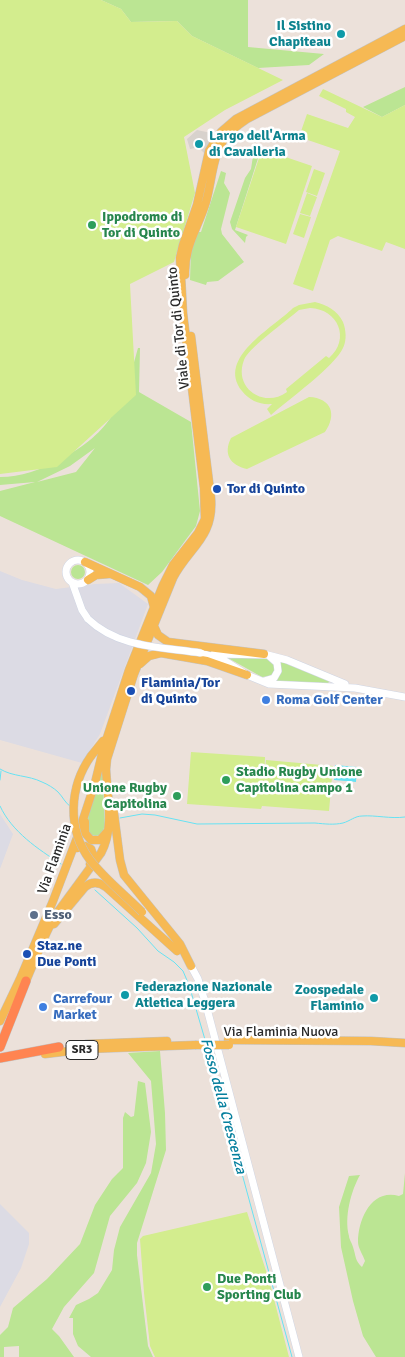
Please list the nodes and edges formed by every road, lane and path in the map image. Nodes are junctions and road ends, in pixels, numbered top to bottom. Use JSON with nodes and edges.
{"nodes":[{"id":1,"x":405,"y":29,"type":"edge"},
{"id":2,"x":405,"y":36,"type":"edge"},
{"id":3,"x":86,"y":562,"type":"junction"},
{"id":4,"x":113,"y":574,"type":"junction"},
{"id":5,"x":86,"y":581,"type":"junction"},
{"id":6,"x":72,"y":582,"type":"junction"},
{"id":7,"x":163,"y":585,"type":"junction"},
{"id":8,"x":140,"y":587,"type":"junction"},
{"id":9,"x":78,"y":600,"type":"junction"},
{"id":10,"x":154,"y":607,"type":"junction"},
{"id":11,"x":153,"y":624,"type":"junction"},
{"id":12,"x":201,"y":653,"type":"junction"},
{"id":13,"x":266,"y":654,"type":"junction"},
{"id":14,"x":136,"y":670,"type":"junction"},
{"id":15,"x":247,"y":674,"type":"junction"},
{"id":16,"x":263,"y":681,"type":"junction"},
{"id":17,"x":355,"y":688,"type":"junction"},
{"id":18,"x":405,"y":697,"type":"edge"},
{"id":19,"x":109,"y":733,"type":"junction"},
{"id":20,"x":108,"y":790,"type":"junction"},
{"id":21,"x":85,"y":813,"type":"junction"},
{"id":22,"x":110,"y":826,"type":"junction"},
{"id":23,"x":69,"y":858,"type":"junction"},
{"id":24,"x":86,"y":872,"type":"junction"},
{"id":25,"x":106,"y":887,"type":"junction"},
{"id":26,"x":134,"y":889,"type":"junction"},
{"id":27,"x":44,"y":938,"type":"junction"},
{"id":28,"x":178,"y":951,"type":"junction"},
{"id":29,"x":191,"y":966,"type":"junction"},
{"id":30,"x":26,"y":981,"type":"joint"},
{"id":31,"x":0,"y":1021,"type":"edge"},
{"id":32,"x":194,"y":1043,"type":"junction"},
{"id":33,"x":405,"y":1043,"type":"edge"},
{"id":34,"x":0,"y":1047,"type":"edge"},
{"id":35,"x":59,"y":1047,"type":"joint"},
{"id":36,"x":0,"y":1058,"type":"edge"},
{"id":37,"x":0,"y":1062,"type":"edge"},
{"id":38,"x":299,"y":1357,"type":"edge"}],
"edges":[{"from":1,"to":7,"type":"main road","name":"Viale di Tor di Quinto"},
{"from":2,"to":11,"type":"main road","name":"Viale di Tor di Quinto"},
{"from":3,"to":4,"type":"main road"},
{"from":3,"to":5,"type":"street"},
{"from":3,"to":6,"type":"street"},
{"from":4,"to":5,"type":"main road"},
{"from":4,"to":8,"type":"main road"},
{"from":5,"to":6,"type":"street"},
{"from":5,"to":9,"type":"street"},
{"from":6,"to":9,"type":"street"},
{"from":7,"to":8,"type":"main road"},
{"from":7,"to":10,"type":"main road","name":"Via Flaminia"},
{"from":8,"to":10,"type":"main road"},
{"from":9,"to":12,"type":"street","bridge":true},
{"from":10,"to":19,"type":"main road","name":"Via Flaminia"},
{"from":11,"to":13,"type":"main road"},
{"from":11,"to":14,"type":"main road","name":"Via Flaminia"},
{"from":12,"to":13,"type":"street"},
{"from":12,"to":15,"type":"street"},
{"from":13,"to":16,"type":"street"},
{"from":13,"to":17,"type":"street"},
{"from":14,"to":15,"type":"main road"},
{"from":14,"to":20,"type":"main road","name":"Via Flaminia"},
{"from":15,"to":16,"type":"street"},
{"from":16,"to":17,"type":"street"},
{"from":17,"to":18,"type":"street"},
{"from":19,"to":21,"type":"main road","name":"Via Flaminia"},
{"from":19,"to":28,"type":"main road","bridge":true},
{"from":20,"to":22,"type":"main road","name":"Via Flaminia"},
{"from":20,"to":26,"type":"main road"},
{"from":21,"to":22,"type":"main road"},
{"from":21,"to":23,"type":"main road","name":"Via Flaminia"},
{"from":22,"to":24,"type":"main road","name":"Via Flaminia"},
{"from":23,"to":24,"type":"main road"},
{"from":23,"to":31,"type":"main road","name":"Via Flaminia"},
{"from":24,"to":27,"type":"main road","name":"Via Flaminia"},
{"from":25,"to":26,"type":"main road"},
{"from":25,"to":27,"type":"main road"},
{"from":25,"to":28,"type":"main road"},
{"from":26,"to":29,"type":"main road"},
{"from":27,"to":30,"type":"main road","name":"Via Flaminia"},
{"from":28,"to":29,"type":"main road"},
{"from":29,"to":38,"type":"street"},
{"from":30,"to":34,"type":"highway"},
{"from":32,"to":33,"type":"main road","name":"Via Flaminia Nuova","number":"SR3","bridge":true},
{"from":32,"to":35,"type":"main road","name":"Via Flaminia Nuova","number":"SR3"},
{"from":32,"to":37,"type":"main road","name":"Via Flaminia Nuova","number":"SR3"},
{"from":35,"to":36,"type":"highway","number":"SR3"}]}
